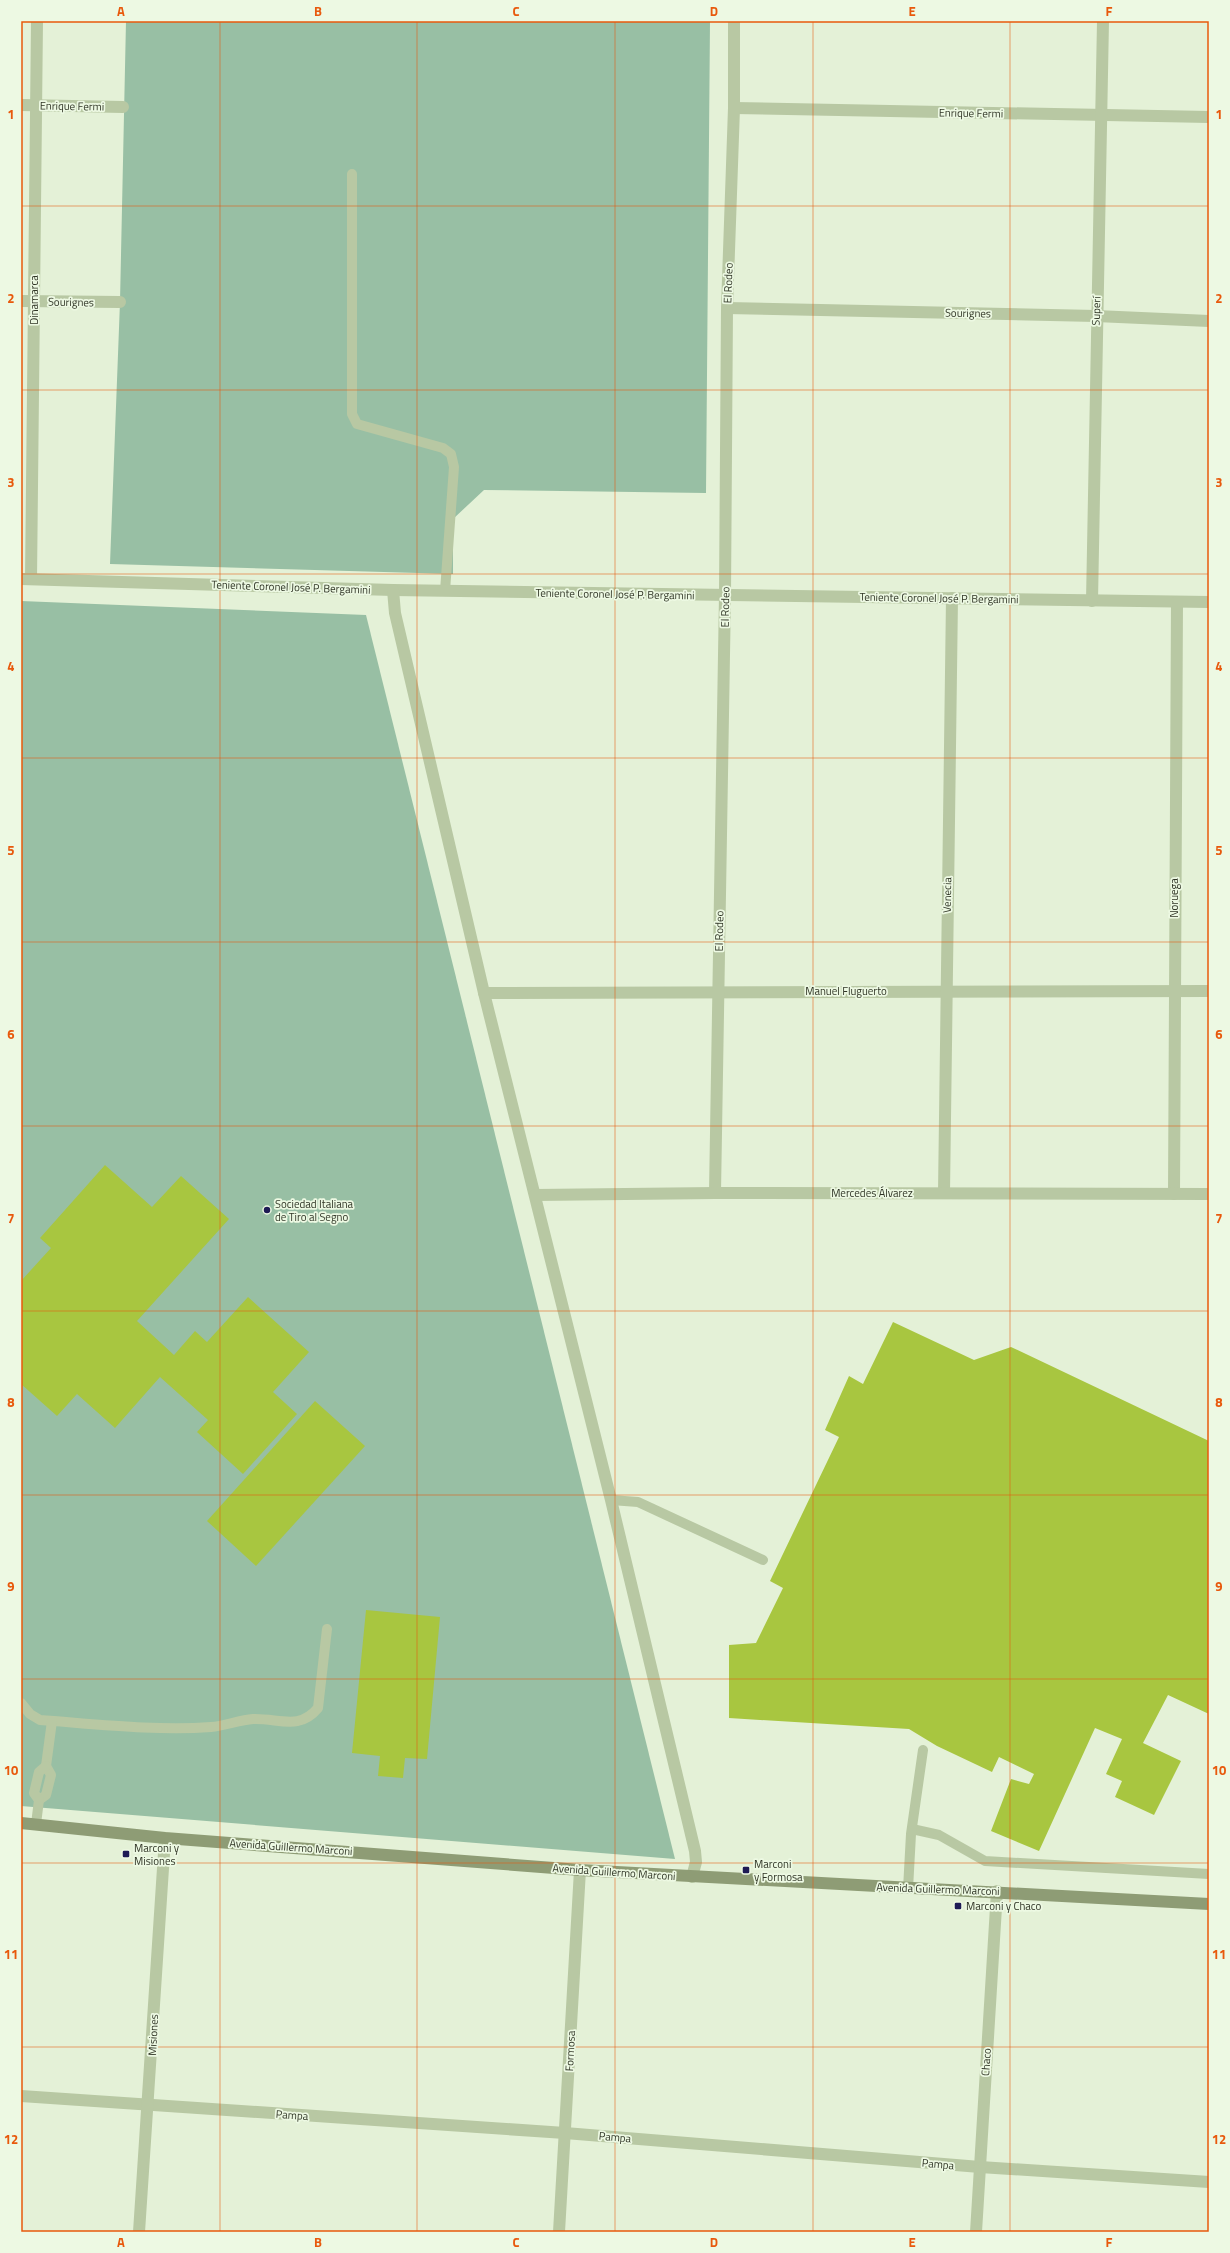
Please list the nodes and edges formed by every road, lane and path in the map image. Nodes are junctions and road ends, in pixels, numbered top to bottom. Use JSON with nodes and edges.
{"nodes":[{"id":1,"x":37,"y":21,"type":"edge"},
{"id":2,"x":734,"y":21,"type":"edge"},
{"id":3,"x":1103,"y":21,"type":"edge"},
{"id":4,"x":21,"y":106,"type":"edge"},
{"id":5,"x":34,"y":106,"type":"junction"},
{"id":6,"x":124,"y":107,"type":"dead end"},
{"id":7,"x":734,"y":108,"type":"junction"},
{"id":8,"x":1103,"y":116,"type":"junction"},
{"id":9,"x":1209,"y":117,"type":"edge"},
{"id":10,"x":352,"y":174,"type":"dead end"},
{"id":11,"x":21,"y":301,"type":"edge"},
{"id":12,"x":34,"y":301,"type":"junction"},
{"id":13,"x":120,"y":302,"type":"dead end"},
{"id":14,"x":727,"y":308,"type":"junction"},
{"id":15,"x":1096,"y":316,"type":"junction"},
{"id":16,"x":1209,"y":321,"type":"edge"},
{"id":17,"x":26,"y":579,"type":"edge"},
{"id":18,"x":393,"y":590,"type":"junction"},
{"id":19,"x":446,"y":591,"type":"junction"},
{"id":20,"x":725,"y":596,"type":"junction"},
{"id":21,"x":952,"y":598,"type":"junction"},
{"id":22,"x":1092,"y":601,"type":"junction"},
{"id":23,"x":1176,"y":602,"type":"junction"},
{"id":24,"x":1209,"y":602,"type":"edge"},
{"id":25,"x":718,"y":991,"type":"junction"},
{"id":26,"x":946,"y":991,"type":"junction"},
{"id":27,"x":1174,"y":991,"type":"junction"},
{"id":28,"x":1209,"y":991,"type":"edge"},
{"id":29,"x":484,"y":993,"type":"junction"},
{"id":30,"x":715,"y":1192,"type":"junction"},
{"id":31,"x":944,"y":1193,"type":"junction"},
{"id":32,"x":1174,"y":1194,"type":"junction"},
{"id":33,"x":1209,"y":1194,"type":"edge"},
{"id":34,"x":535,"y":1195,"type":"junction"},
{"id":35,"x":611,"y":1500,"type":"junction"},
{"id":36,"x":763,"y":1560,"type":"dead end"},
{"id":37,"x":328,"y":1629,"type":"dead end"},
{"id":38,"x":21,"y":1703,"type":"edge"},
{"id":39,"x":52,"y":1721,"type":"junction"},
{"id":40,"x":923,"y":1750,"type":"dead end"},
{"id":41,"x":21,"y":1823,"type":"edge"},
{"id":42,"x":36,"y":1824,"type":"junction"},
{"id":43,"x":912,"y":1829,"type":"junction"},
{"id":44,"x":165,"y":1838,"type":"junction"},
{"id":45,"x":580,"y":1870,"type":"junction"},
{"id":46,"x":1209,"y":1874,"type":"edge"},
{"id":47,"x":692,"y":1877,"type":"junction"},
{"id":48,"x":908,"y":1889,"type":"junction"},
{"id":49,"x":997,"y":1891,"type":"junction"},
{"id":50,"x":1209,"y":1904,"type":"edge"},
{"id":51,"x":21,"y":2096,"type":"edge"},
{"id":52,"x":149,"y":2105,"type":"junction"},
{"id":53,"x":565,"y":2133,"type":"junction"},
{"id":54,"x":980,"y":2167,"type":"junction"},
{"id":55,"x":1209,"y":2182,"type":"edge"},
{"id":56,"x":139,"y":2232,"type":"edge"},
{"id":57,"x":559,"y":2232,"type":"edge"},
{"id":58,"x":976,"y":2232,"type":"edge"}],
"edges":[{"from":1,"to":5,"type":"street","name":"Dinamarca"},
{"from":2,"to":7,"type":"street","name":"El Rodeo"},
{"from":3,"to":8,"type":"street","name":"Superí"},
{"from":4,"to":5,"type":"street","name":"Enrique Fermi"},
{"from":5,"to":6,"type":"street","name":"Enrique Fermi"},
{"from":5,"to":12,"type":"street","name":"Dinamarca"},
{"from":7,"to":8,"type":"street","name":"Enrique Fermi"},
{"from":7,"to":14,"type":"street","name":"El Rodeo"},
{"from":8,"to":9,"type":"street","name":"Enrique Fermi"},
{"from":8,"to":15,"type":"street","name":"Superí"},
{"from":10,"to":19,"type":"lane"},
{"from":11,"to":12,"type":"street","name":"Sourignes"},
{"from":12,"to":13,"type":"street","name":"Sourignes"},
{"from":12,"to":17,"type":"street","name":"Dinamarca"},
{"from":14,"to":15,"type":"street","name":"Sourignes"},
{"from":14,"to":20,"type":"street","name":"El Rodeo"},
{"from":15,"to":16,"type":"street","name":"Sourignes"},
{"from":15,"to":22,"type":"street","name":"Superí"},
{"from":17,"to":18,"type":"street","name":"Teniente Coronel José P. Bergamini"},
{"from":18,"to":19,"type":"street","name":"Teniente Coronel José P. Bergamini"},
{"from":18,"to":29,"type":"street"},
{"from":19,"to":20,"type":"street","name":"Teniente Coronel José P. Bergamini"},
{"from":20,"to":21,"type":"street","name":"Teniente Coronel José P. Bergamini"},
{"from":20,"to":25,"type":"street","name":"El Rodeo"},
{"from":21,"to":22,"type":"street","name":"Teniente Coronel José P. Bergamini"},
{"from":21,"to":26,"type":"street","name":"Venecia"},
{"from":22,"to":23,"type":"street","name":"Teniente Coronel José P. Bergamini"},
{"from":23,"to":24,"type":"street","name":"Teniente Coronel José P. Bergamini"},
{"from":23,"to":27,"type":"street","name":"Noruega"},
{"from":25,"to":26,"type":"street","name":"Manuel Fluguerto"},
{"from":25,"to":29,"type":"street","name":"Manuel Fluguerto"},
{"from":25,"to":30,"type":"street","name":"El Rodeo"},
{"from":26,"to":27,"type":"street","name":"Manuel Fluguerto"},
{"from":26,"to":31,"type":"street","name":"Venecia"},
{"from":27,"to":28,"type":"street","name":"Manuel Fluguerto"},
{"from":27,"to":32,"type":"street","name":"Noruega"},
{"from":29,"to":34,"type":"street"},
{"from":30,"to":31,"type":"street","name":"Mercedes Álvarez"},
{"from":30,"to":34,"type":"street","name":"Mercedes Álvarez"},
{"from":31,"to":32,"type":"street","name":"Mercedes Álvarez"},
{"from":32,"to":33,"type":"street","name":"Mercedes Álvarez"},
{"from":34,"to":35,"type":"street"},
{"from":35,"to":36,"type":"lane"},
{"from":35,"to":47,"type":"street"},
{"from":37,"to":39,"type":"lane"},
{"from":38,"to":39,"type":"lane"},
{"from":39,"to":42,"type":"lane"},
{"from":40,"to":43,"type":"lane"},
{"from":41,"to":42,"type":"main road","name":"Avenida Guillermo Marconi"},
{"from":42,"to":44,"type":"main road","name":"Avenida Guillermo Marconi"},
{"from":43,"to":46,"type":"lane"},
{"from":43,"to":48,"type":"lane"},
{"from":44,"to":45,"type":"main road","name":"Avenida Guillermo Marconi"},
{"from":44,"to":52,"type":"street","name":"Misiones"},
{"from":45,"to":47,"type":"main road","name":"Avenida Guillermo Marconi"},
{"from":45,"to":53,"type":"street","name":"Formosa"},
{"from":47,"to":48,"type":"main road","name":"Avenida Guillermo Marconi"},
{"from":48,"to":49,"type":"main road","name":"Avenida Guillermo Marconi"},
{"from":49,"to":50,"type":"main road","name":"Avenida Guillermo Marconi"},
{"from":49,"to":54,"type":"street","name":"Chaco"},
{"from":51,"to":52,"type":"street","name":"Pampa"},
{"from":52,"to":53,"type":"street","name":"Pampa"},
{"from":52,"to":56,"type":"street","name":"Misiones"},
{"from":53,"to":54,"type":"street","name":"Pampa"},
{"from":53,"to":57,"type":"street","name":"Formosa"},
{"from":54,"to":55,"type":"street","name":"Pampa"},
{"from":54,"to":58,"type":"street","name":"Chaco"}]}
